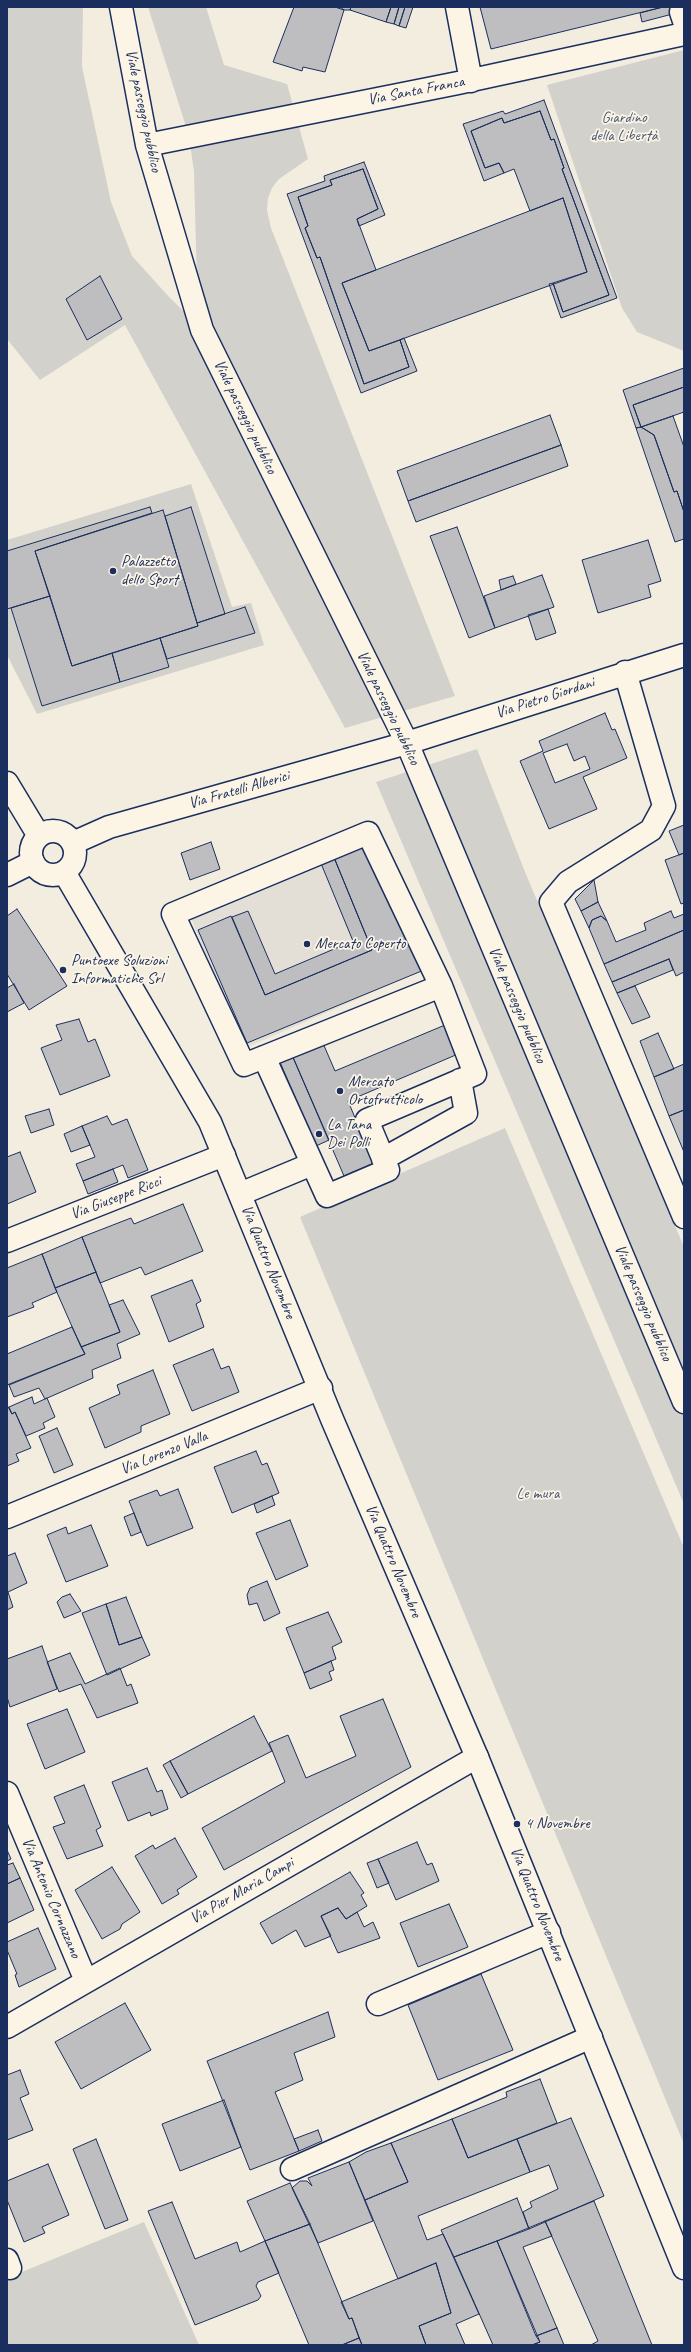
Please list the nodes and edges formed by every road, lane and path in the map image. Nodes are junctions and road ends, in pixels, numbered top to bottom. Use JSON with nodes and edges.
{"nodes":[{"id":1,"x":121,"y":7,"type":"edge"},
{"id":2,"x":457,"y":7,"type":"edge"},
{"id":3,"x":684,"y":34,"type":"edge"},
{"id":4,"x":471,"y":81,"type":"junction"},
{"id":5,"x":147,"y":145,"type":"junction"},
{"id":6,"x":684,"y":655,"type":"edge"},
{"id":7,"x":625,"y":672,"type":"junction"},
{"id":8,"x":407,"y":743,"type":"junction"},
{"id":9,"x":7,"y":783,"type":"edge"},
{"id":10,"x":39,"y":836,"type":"junction"},
{"id":11,"x":73,"y":843,"type":"junction"},
{"id":12,"x":33,"y":862,"type":"junction"},
{"id":13,"x":64,"y":872,"type":"junction"},
{"id":14,"x":7,"y":875,"type":"edge"},
{"id":15,"x":440,"y":986,"type":"junction"},
{"id":16,"x":264,"y":1057,"type":"junction"},
{"id":17,"x":460,"y":1080,"type":"junction"},
{"id":18,"x":224,"y":1155,"type":"junction"},
{"id":19,"x":383,"y":1159,"type":"junction"},
{"id":20,"x":312,"y":1164,"type":"junction"},
{"id":21,"x":240,"y":1194,"type":"junction"},
{"id":22,"x":684,"y":1217,"type":"edge"},
{"id":23,"x":7,"y":1241,"type":"edge"},
{"id":24,"x":321,"y":1388,"type":"junction"},
{"id":25,"x":684,"y":1402,"type":"edge"},
{"id":26,"x":7,"y":1517,"type":"edge"},
{"id":27,"x":477,"y":1757,"type":"junction"},
{"id":28,"x":7,"y":1793,"type":"edge"},
{"id":29,"x":549,"y":1932,"type":"junction"},
{"id":30,"x":86,"y":1981,"type":"junction"},
{"id":31,"x":378,"y":2004,"type":"dead end"},
{"id":32,"x":7,"y":2027,"type":"edge"},
{"id":33,"x":591,"y":2038,"type":"junction"},
{"id":34,"x":292,"y":2169,"type":"dead end"},
{"id":35,"x":684,"y":2268,"type":"edge"}],
"edges":[{"from":1,"to":5,"type":"street","name":"Viale passeggio pubblico"},
{"from":2,"to":4,"type":"street"},
{"from":3,"to":4,"type":"street","name":"Via Santa Franca"},
{"from":4,"to":5,"type":"street","name":"Via Santa Franca"},
{"from":5,"to":8,"type":"street","name":"Viale passeggio pubblico"},
{"from":6,"to":7,"type":"street","name":"Via Pietro Giordani"},
{"from":7,"to":8,"type":"street","name":"Via Pietro Giordani"},
{"from":7,"to":22,"type":"street"},
{"from":8,"to":11,"type":"street","name":"Via Fratelli Alberici"},
{"from":8,"to":25,"type":"street","name":"Viale passeggio pubblico"},
{"from":9,"to":10,"type":"street"},
{"from":10,"to":11,"type":"street"},
{"from":10,"to":12,"type":"street"},
{"from":11,"to":13,"type":"street"},
{"from":12,"to":13,"type":"street"},
{"from":12,"to":14,"type":"street"},
{"from":13,"to":18,"type":"street","name":"Via Quattro Novembre"},
{"from":15,"to":16,"type":"street"},
{"from":15,"to":16,"type":"street"},
{"from":15,"to":17,"type":"street"},
{"from":16,"to":20,"type":"street"},
{"from":17,"to":19,"type":"street"},
{"from":17,"to":19,"type":"street"},
{"from":18,"to":21,"type":"street","name":"Via Quattro Novembre"},
{"from":18,"to":23,"type":"street","name":"Via Giuseppe Ricci"},
{"from":19,"to":20,"type":"street"},
{"from":20,"to":21,"type":"street"},
{"from":21,"to":24,"type":"street","name":"Via Quattro Novembre"},
{"from":24,"to":26,"type":"street","name":"Via Lorenzo Valla"},
{"from":24,"to":27,"type":"street","name":"Via Quattro Novembre"},
{"from":27,"to":29,"type":"street","name":"Via Quattro Novembre"},
{"from":27,"to":30,"type":"street","name":"Via Pier Maria Campi"},
{"from":28,"to":30,"type":"street","name":"Via Antonio Cornazzano"},
{"from":29,"to":31,"type":"street"},
{"from":29,"to":33,"type":"street","name":"Via Quattro Novembre"},
{"from":30,"to":32,"type":"street","name":"Via Pier Maria Campi"},
{"from":33,"to":34,"type":"street"},
{"from":33,"to":35,"type":"street","name":"Via Quattro Novembre"}]}
